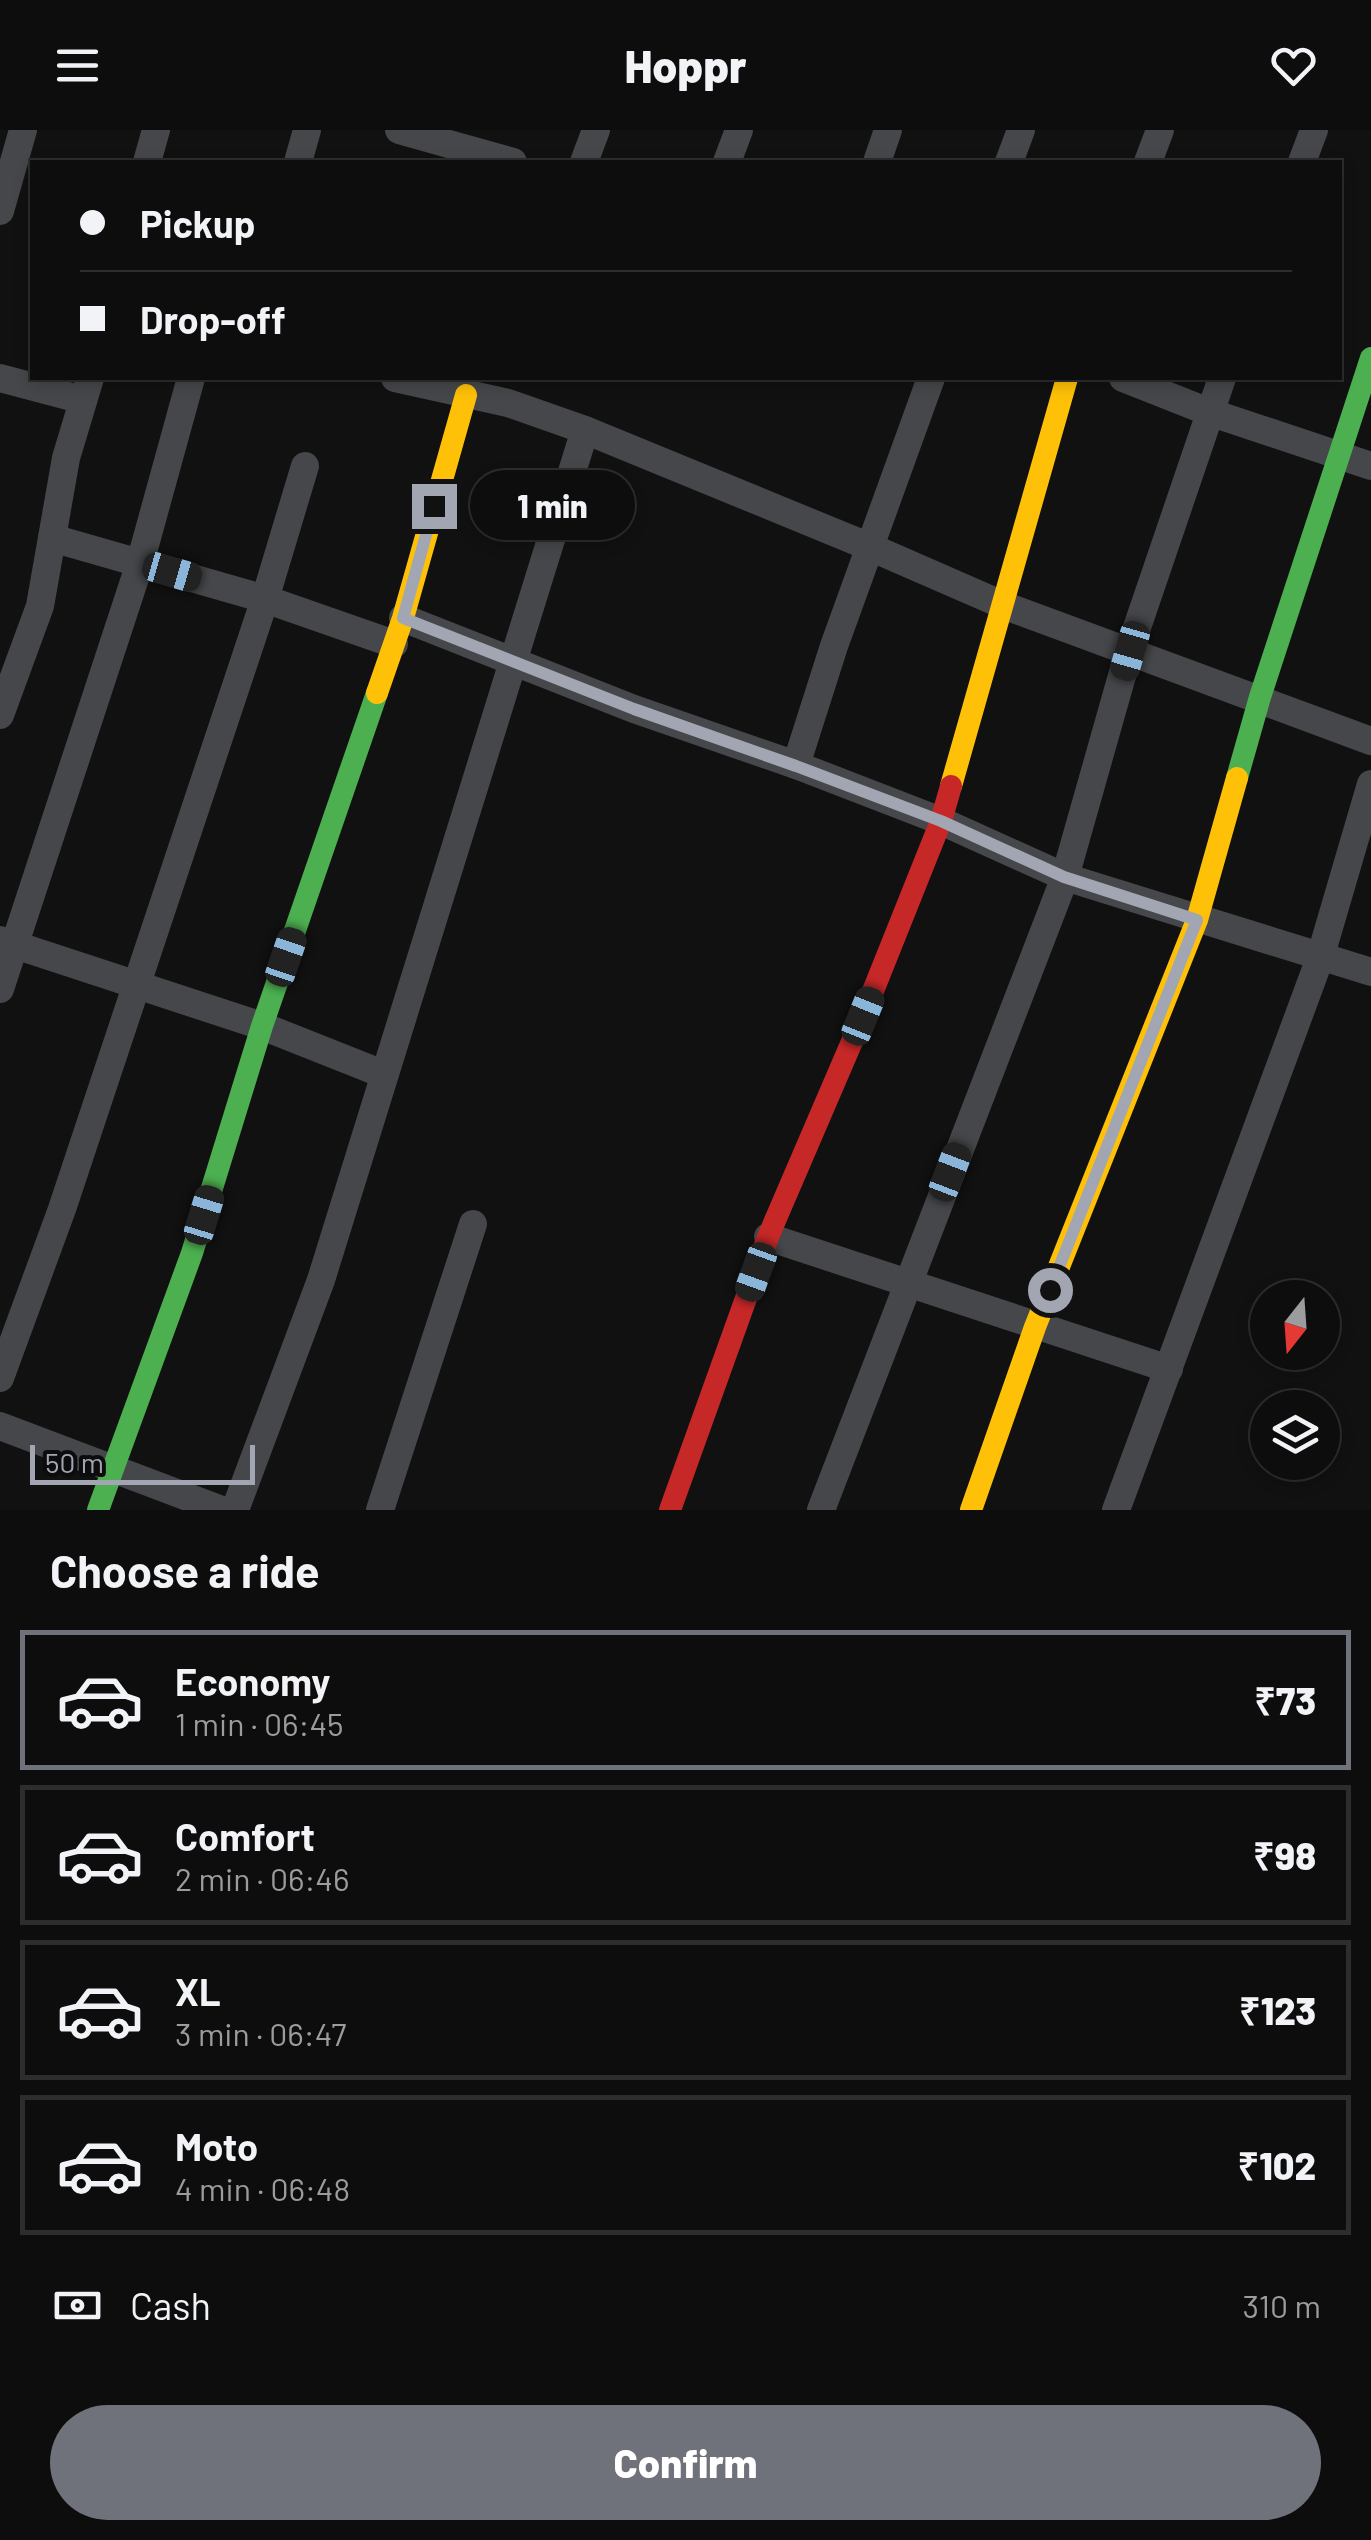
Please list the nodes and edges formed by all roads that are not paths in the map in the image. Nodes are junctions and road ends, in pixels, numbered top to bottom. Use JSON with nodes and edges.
{"nodes":[{"id":1,"x":24,"y":130,"type":"edge"},
{"id":2,"x":156,"y":130,"type":"edge"},
{"id":3,"x":307,"y":130,"type":"edge"},
{"id":4,"x":398,"y":130,"type":"edge"},
{"id":5,"x":596,"y":130,"type":"edge"},
{"id":6,"x":739,"y":130,"type":"edge"},
{"id":7,"x":888,"y":130,"type":"edge"},
{"id":8,"x":1021,"y":130,"type":"edge"},
{"id":9,"x":1160,"y":130,"type":"edge"},
{"id":10,"x":1314,"y":130,"type":"edge"},
{"id":11,"x":444,"y":145,"type":"edge"},
{"id":12,"x":148,"y":160,"type":"edge"},
{"id":13,"x":299,"y":160,"type":"edge"},
{"id":14,"x":505,"y":160,"type":"edge"},
{"id":15,"x":585,"y":160,"type":"edge"},
{"id":16,"x":728,"y":160,"type":"edge"},
{"id":17,"x":878,"y":160,"type":"edge"},
{"id":18,"x":1010,"y":160,"type":"edge"},
{"id":19,"x":1149,"y":160,"type":"edge"},
{"id":20,"x":1303,"y":160,"type":"edge"},
{"id":21,"x":0,"y":211,"type":"edge"},
{"id":22,"x":1371,"y":358,"type":"edge"},
{"id":23,"x":0,"y":378,"type":"edge"},
{"id":24,"x":190,"y":380,"type":"edge"},
{"id":25,"x":403,"y":380,"type":"edge"},
{"id":26,"x":929,"y":380,"type":"edge"},
{"id":27,"x":1066,"y":380,"type":"edge"},
{"id":28,"x":1128,"y":380,"type":"edge"},
{"id":29,"x":1221,"y":380,"type":"edge"},
{"id":30,"x":86,"y":389,"type":"edge"},
{"id":31,"x":512,"y":390,"type":"edge"},
{"id":32,"x":466,"y":395,"type":"junction"},
{"id":33,"x":1208,"y":412,"type":"junction"},
{"id":34,"x":585,"y":430,"type":"junction"},
{"id":35,"x":1340,"y":455,"type":"junction"},
{"id":36,"x":305,"y":466,"type":"dead end"},
{"id":37,"x":1371,"y":466,"type":"edge"},
{"id":38,"x":52,"y":538,"type":"junction"},
{"id":39,"x":870,"y":547,"type":"junction"},
{"id":40,"x":140,"y":563,"type":"junction"},
{"id":41,"x":266,"y":598,"type":"junction"},
{"id":42,"x":1003,"y":606,"type":"junction"},
{"id":43,"x":398,"y":631,"type":"junction"},
{"id":44,"x":1130,"y":651,"type":"junction"},
{"id":45,"x":514,"y":661,"type":"junction"},
{"id":46,"x":1260,"y":698,"type":"junction"},
{"id":47,"x":0,"y":714,"type":"edge"},
{"id":48,"x":1371,"y":741,"type":"edge"},
{"id":49,"x":796,"y":766,"type":"junction"},
{"id":50,"x":1371,"y":784,"type":"edge"},
{"id":51,"x":941,"y":821,"type":"junction"},
{"id":52,"x":1064,"y":877,"type":"junction"},
{"id":53,"x":1197,"y":920,"type":"junction"},
{"id":54,"x":6,"y":941,"type":"edge"},
{"id":55,"x":1320,"y":958,"type":"junction"},
{"id":56,"x":1371,"y":972,"type":"edge"},
{"id":57,"x":136,"y":986,"type":"junction"},
{"id":58,"x":0,"y":989,"type":"edge"},
{"id":59,"x":262,"y":1026,"type":"junction"},
{"id":60,"x":383,"y":1074,"type":"junction"},
{"id":61,"x":473,"y":1224,"type":"dead end"},
{"id":62,"x":768,"y":1238,"type":"junction"},
{"id":63,"x":907,"y":1282,"type":"junction"},
{"id":64,"x":1035,"y":1327,"type":"junction"},
{"id":65,"x":1169,"y":1369,"type":"junction"},
{"id":66,"x":0,"y":1378,"type":"edge"},
{"id":67,"x":0,"y":1426,"type":"edge"},
{"id":68,"x":113,"y":1467,"type":"junction"},
{"id":69,"x":98,"y":1510,"type":"edge"},
{"id":70,"x":222,"y":1510,"type":"edge"},
{"id":71,"x":235,"y":1510,"type":"edge"},
{"id":72,"x":380,"y":1510,"type":"edge"},
{"id":73,"x":670,"y":1510,"type":"edge"},
{"id":74,"x":822,"y":1510,"type":"edge"},
{"id":75,"x":971,"y":1510,"type":"edge"},
{"id":76,"x":1116,"y":1510,"type":"edge"}],
"edges":[{"from":1,"to":21,"type":"street"},
{"from":2,"to":12,"type":"street"},
{"from":3,"to":13,"type":"street"},
{"from":4,"to":11,"type":"street"},
{"from":5,"to":15,"type":"street"},
{"from":6,"to":16,"type":"street"},
{"from":7,"to":17,"type":"street"},
{"from":8,"to":18,"type":"street"},
{"from":9,"to":19,"type":"street"},
{"from":10,"to":20,"type":"street"},
{"from":11,"to":14,"type":"street"},
{"from":22,"to":35,"type":"street"},
{"from":23,"to":30,"type":"street"},
{"from":24,"to":40,"type":"street"},
{"from":25,"to":32,"type":"street"},
{"from":26,"to":39,"type":"street"},
{"from":27,"to":42,"type":"street"},
{"from":28,"to":33,"type":"street"},
{"from":29,"to":33,"type":"street"},
{"from":30,"to":38,"type":"street"},
{"from":31,"to":32,"type":"street"},
{"from":31,"to":34,"type":"street"},
{"from":32,"to":43,"type":"street"},
{"from":33,"to":35,"type":"street"},
{"from":33,"to":44,"type":"street"},
{"from":34,"to":39,"type":"street"},
{"from":34,"to":45,"type":"street"},
{"from":35,"to":37,"type":"street"},
{"from":35,"to":46,"type":"street"},
{"from":36,"to":41,"type":"street"},
{"from":38,"to":40,"type":"street"},
{"from":38,"to":47,"type":"street"},
{"from":39,"to":42,"type":"street"},
{"from":39,"to":49,"type":"street"},
{"from":40,"to":41,"type":"street"},
{"from":40,"to":54,"type":"street"},
{"from":41,"to":43,"type":"street"},
{"from":41,"to":57,"type":"street"},
{"from":42,"to":44,"type":"street"},
{"from":42,"to":51,"type":"street"},
{"from":43,"to":45,"type":"street"},
{"from":43,"to":59,"type":"street"},
{"from":44,"to":46,"type":"street"},
{"from":44,"to":52,"type":"street"},
{"from":45,"to":49,"type":"street"},
{"from":45,"to":60,"type":"street"},
{"from":46,"to":48,"type":"street"},
{"from":46,"to":53,"type":"street"},
{"from":49,"to":51,"type":"street"},
{"from":50,"to":55,"type":"street"},
{"from":51,"to":52,"type":"street"},
{"from":51,"to":62,"type":"street"},
{"from":52,"to":53,"type":"street"},
{"from":52,"to":63,"type":"street"},
{"from":53,"to":55,"type":"street"},
{"from":53,"to":64,"type":"street"},
{"from":54,"to":57,"type":"street"},
{"from":54,"to":58,"type":"street"},
{"from":55,"to":56,"type":"street"},
{"from":55,"to":65,"type":"street"},
{"from":57,"to":59,"type":"street"},
{"from":57,"to":66,"type":"street"},
{"from":59,"to":60,"type":"street"},
{"from":59,"to":68,"type":"street"},
{"from":60,"to":71,"type":"street"},
{"from":61,"to":72,"type":"street"},
{"from":62,"to":63,"type":"street"},
{"from":62,"to":73,"type":"street"},
{"from":63,"to":64,"type":"street"},
{"from":63,"to":74,"type":"street"},
{"from":64,"to":65,"type":"street"},
{"from":64,"to":75,"type":"street"},
{"from":65,"to":76,"type":"street"},
{"from":67,"to":68,"type":"street"},
{"from":68,"to":69,"type":"street"},
{"from":68,"to":70,"type":"street"}]}
